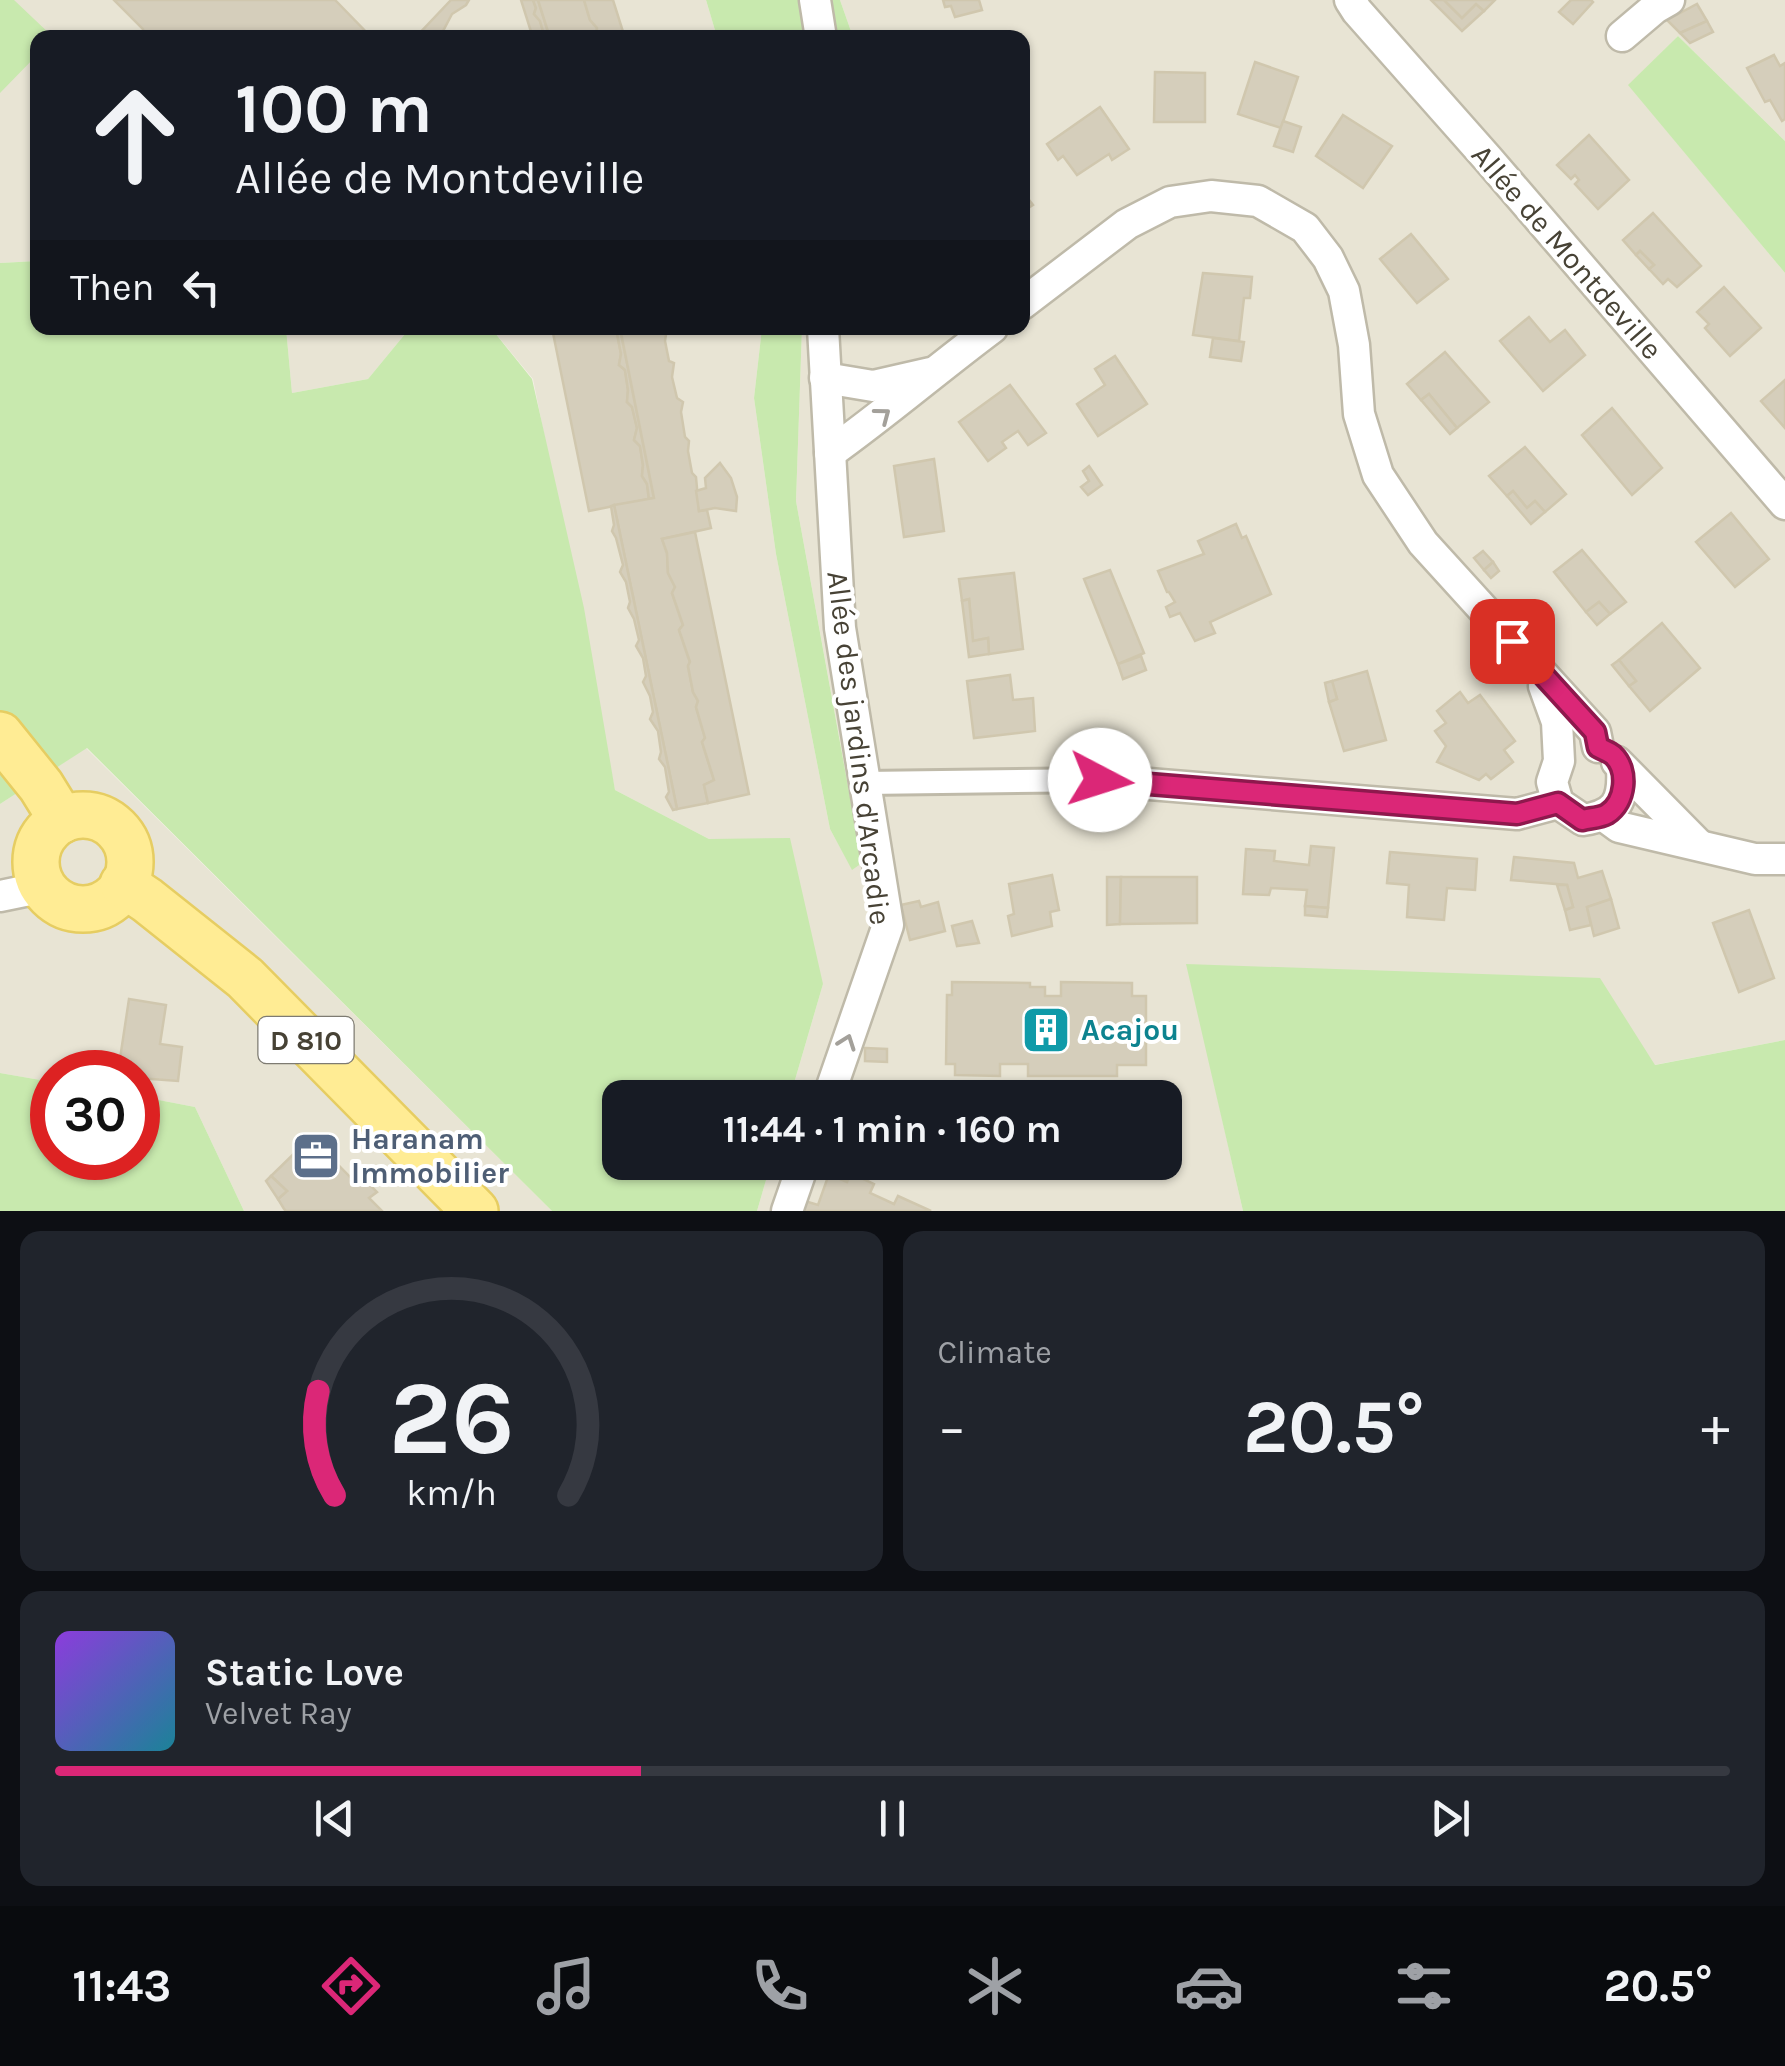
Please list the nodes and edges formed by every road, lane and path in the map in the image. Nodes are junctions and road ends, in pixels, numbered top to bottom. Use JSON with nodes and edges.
{"nodes":[{"id":1,"x":815,"y":0,"type":"edge"},
{"id":2,"x":1350,"y":0,"type":"edge"},
{"id":3,"x":1669,"y":0,"type":"edge"},
{"id":4,"x":820,"y":30,"type":"edge"},
{"id":5,"x":1622,"y":36,"type":"dead end"},
{"id":6,"x":1030,"y":298,"type":"edge"},
{"id":7,"x":823,"y":335,"type":"edge"},
{"id":8,"x":983,"y":335,"type":"edge"},
{"id":9,"x":933,"y":372,"type":"junction"},
{"id":10,"x":826,"y":378,"type":"junction"},
{"id":11,"x":830,"y":453,"type":"junction"},
{"id":12,"x":1785,"y":504,"type":"edge"},
{"id":13,"x":1538,"y":670,"type":"junction"},
{"id":14,"x":0,"y":736,"type":"edge"},
{"id":15,"x":1598,"y":747,"type":"junction"},
{"id":16,"x":1559,"y":761,"type":"junction"},
{"id":17,"x":1622,"y":769,"type":"junction"},
{"id":18,"x":1100,"y":780,"type":"joint"},
{"id":19,"x":865,"y":783,"type":"junction"},
{"id":20,"x":1558,"y":803,"type":"junction"},
{"id":21,"x":1604,"y":816,"type":"junction"},
{"id":22,"x":62,"y":820,"type":"junction"},
{"id":23,"x":1700,"y":845,"type":"junction"},
{"id":24,"x":1785,"y":859,"type":"edge"},
{"id":25,"x":123,"y":884,"type":"junction"},
{"id":26,"x":44,"y":887,"type":"junction"},
{"id":27,"x":0,"y":896,"type":"edge"},
{"id":28,"x":834,"y":1080,"type":"edge"},
{"id":29,"x":797,"y":1180,"type":"edge"},
{"id":30,"x":475,"y":1211,"type":"edge"},
{"id":31,"x":786,"y":1211,"type":"edge"}],
"edges":[{"from":1,"to":4,"type":"street"},
{"from":2,"to":12,"type":"street","name":"Allée de Montdeville"},
{"from":3,"to":5,"type":"street"},
{"from":6,"to":13,"type":"street"},
{"from":7,"to":10,"type":"street","name":"Allée des jardins d'Arcadie"},
{"from":8,"to":9,"type":"street"},
{"from":9,"to":10,"type":"street"},
{"from":11,"to":9,"type":"street","one_way":true},
{"from":10,"to":11,"type":"street","name":"Allée des jardins d'Arcadie"},
{"from":11,"to":19,"type":"street","name":"Allée des jardins d'Arcadie"},
{"from":13,"to":15,"type":"street"},
{"from":13,"to":16,"type":"street"},
{"from":14,"to":22,"type":"main road"},
{"from":15,"to":16,"type":"street"},
{"from":15,"to":17,"type":"street"},
{"from":16,"to":20,"type":"street"},
{"from":17,"to":21,"type":"street"},
{"from":17,"to":23,"type":"street"},
{"from":18,"to":19,"type":"street"},
{"from":18,"to":20,"type":"street"},
{"from":28,"to":19,"type":"street","name":"Allée des jardins d'Arcadie","one_way":true},
{"from":20,"to":21,"type":"street"},
{"from":21,"to":23,"type":"street"},
{"from":22,"to":25,"type":"main road"},
{"from":22,"to":26,"type":"main road"},
{"from":23,"to":24,"type":"street"},
{"from":25,"to":26,"type":"main road"},
{"from":25,"to":30,"type":"main road","number":"D 810"},
{"from":26,"to":27,"type":"street"},
{"from":29,"to":31,"type":"street"}]}
